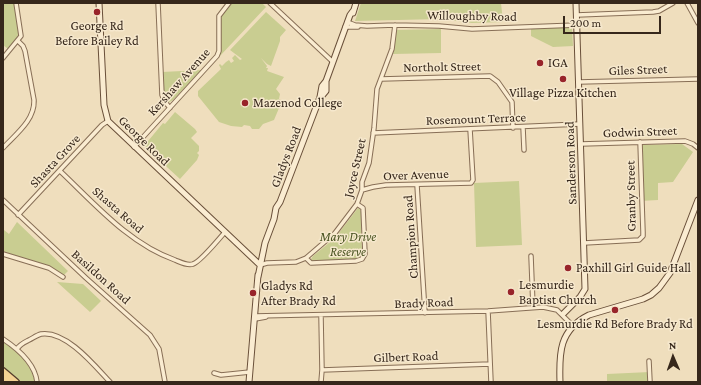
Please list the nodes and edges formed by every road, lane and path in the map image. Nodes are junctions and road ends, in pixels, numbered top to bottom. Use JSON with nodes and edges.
{"nodes":[{"id":1,"x":16,"y":3,"type":"edge"},
{"id":2,"x":99,"y":3,"type":"edge"},
{"id":3,"x":158,"y":3,"type":"edge"},
{"id":4,"x":229,"y":3,"type":"edge"},
{"id":5,"x":270,"y":3,"type":"edge"},
{"id":6,"x":356,"y":3,"type":"edge"},
{"id":7,"x":576,"y":3,"type":"edge"},
{"id":8,"x":673,"y":3,"type":"edge"},
{"id":9,"x":687,"y":3,"type":"edge"},
{"id":10,"x":577,"y":15,"type":"junction"},
{"id":11,"x":698,"y":23,"type":"edge"},
{"id":12,"x":577,"y":24,"type":"junction"},
{"id":13,"x":347,"y":25,"type":"junction"},
{"id":14,"x":395,"y":25,"type":"junction"},
{"id":15,"x":18,"y":41,"type":"junction"},
{"id":16,"x":3,"y":58,"type":"edge"},
{"id":17,"x":334,"y":60,"type":"junction"},
{"id":18,"x":382,"y":79,"type":"junction"},
{"id":19,"x":698,"y":79,"type":"edge"},
{"id":20,"x":579,"y":82,"type":"junction"},
{"id":21,"x":170,"y":108,"type":"junction"},
{"id":22,"x":108,"y":121,"type":"junction"},
{"id":23,"x":580,"y":124,"type":"junction"},
{"id":24,"x":523,"y":127,"type":"junction"},
{"id":25,"x":513,"y":128,"type":"junction"},
{"id":26,"x":470,"y":130,"type":"junction"},
{"id":27,"x":373,"y":133,"type":"junction"},
{"id":28,"x":640,"y":142,"type":"junction"},
{"id":29,"x":581,"y":144,"type":"junction"},
{"id":30,"x":134,"y":147,"type":"junction"},
{"id":31,"x":3,"y":148,"type":"edge"},
{"id":32,"x":698,"y":148,"type":"edge"},
{"id":33,"x":524,"y":150,"type":"dead end"},
{"id":34,"x":60,"y":171,"type":"junction"},
{"id":35,"x":417,"y":185,"type":"junction"},
{"id":36,"x":362,"y":190,"type":"junction"},
{"id":37,"x":3,"y":200,"type":"edge"},
{"id":38,"x":698,"y":200,"type":"edge"},
{"id":39,"x":358,"y":204,"type":"junction"},
{"id":40,"x":18,"y":215,"type":"junction"},
{"id":41,"x":225,"y":232,"type":"junction"},
{"id":42,"x":584,"y":243,"type":"junction"},
{"id":43,"x":3,"y":254,"type":"edge"},
{"id":44,"x":531,"y":256,"type":"dead end"},
{"id":45,"x":306,"y":258,"type":"junction"},
{"id":46,"x":260,"y":262,"type":"junction"},
{"id":47,"x":63,"y":277,"type":"dead end"},
{"id":48,"x":533,"y":307,"type":"junction"},
{"id":49,"x":488,"y":311,"type":"junction"},
{"id":50,"x":425,"y":313,"type":"junction"},
{"id":51,"x":563,"y":314,"type":"junction"},
{"id":52,"x":321,"y":316,"type":"junction"},
{"id":53,"x":255,"y":318,"type":"junction"},
{"id":54,"x":573,"y":326,"type":"junction"},
{"id":55,"x":3,"y":339,"type":"edge"},
{"id":56,"x":17,"y":349,"type":"junction"},
{"id":57,"x":649,"y":361,"type":"dead end"},
{"id":58,"x":490,"y":364,"type":"junction"},
{"id":59,"x":322,"y":370,"type":"junction"},
{"id":60,"x":250,"y":372,"type":"junction"},
{"id":61,"x":214,"y":373,"type":"dead end"},
{"id":62,"x":5,"y":374,"type":"edge"},
{"id":63,"x":10,"y":382,"type":"edge"},
{"id":64,"x":16,"y":382,"type":"edge"},
{"id":65,"x":37,"y":382,"type":"edge"},
{"id":66,"x":110,"y":382,"type":"edge"},
{"id":67,"x":164,"y":382,"type":"edge"},
{"id":68,"x":249,"y":382,"type":"edge"},
{"id":69,"x":321,"y":382,"type":"edge"},
{"id":70,"x":491,"y":382,"type":"edge"},
{"id":71,"x":560,"y":382,"type":"edge"},
{"id":72,"x":650,"y":382,"type":"edge"}],
"edges":[{"from":1,"to":15,"type":"street"},
{"from":2,"to":22,"type":"street","name":"George Road"},
{"from":3,"to":21,"type":"street"},
{"from":4,"to":21,"type":"street","name":"Kershaw Avenue"},
{"from":5,"to":17,"type":"street"},
{"from":6,"to":13,"type":"street","name":"Gladys Road"},
{"from":7,"to":10,"type":"street","name":"Sanderson Road"},
{"from":8,"to":10,"type":"street"},
{"from":9,"to":11,"type":"street"},
{"from":10,"to":12,"type":"street","name":"Sanderson Road"},
{"from":12,"to":14,"type":"street","name":"Willoughby Road"},
{"from":12,"to":20,"type":"street","name":"Sanderson Road"},
{"from":13,"to":14,"type":"street","name":"Willoughby Road"},
{"from":13,"to":17,"type":"street","name":"Gladys Road"},
{"from":14,"to":18,"type":"street","name":"Joyce Street"},
{"from":15,"to":16,"type":"street"},
{"from":15,"to":31,"type":"street"},
{"from":17,"to":46,"type":"street","name":"Gladys Road"},
{"from":18,"to":25,"type":"street","name":"Northolt Street"},
{"from":18,"to":27,"type":"street","name":"Joyce Street"},
{"from":19,"to":20,"type":"street","name":"Giles Street"},
{"from":20,"to":23,"type":"street","name":"Sanderson Road"},
{"from":21,"to":30,"type":"street","name":"Kershaw Avenue"},
{"from":22,"to":30,"type":"street","name":"George Road"},
{"from":22,"to":34,"type":"street","name":"Shasta Grove"},
{"from":23,"to":24,"type":"street","name":"Rosemount Terrace"},
{"from":23,"to":29,"type":"street","name":"Sanderson Road"},
{"from":24,"to":25,"type":"street","name":"Rosemount Terrace"},
{"from":24,"to":33,"type":"street"},
{"from":25,"to":26,"type":"street","name":"Rosemount Terrace"},
{"from":26,"to":27,"type":"street","name":"Rosemount Terrace"},
{"from":26,"to":35,"type":"street","name":"Over Avenue"},
{"from":27,"to":36,"type":"street","name":"Joyce Street"},
{"from":28,"to":29,"type":"street","name":"Godwin Street"},
{"from":28,"to":32,"type":"street","name":"Godwin Street"},
{"from":28,"to":42,"type":"street","name":"Granby Street"},
{"from":29,"to":42,"type":"street","name":"Sanderson Road"},
{"from":30,"to":41,"type":"street","name":"George Road"},
{"from":34,"to":40,"type":"street","name":"Shasta Grove"},
{"from":34,"to":41,"type":"street","name":"Shasta Road"},
{"from":35,"to":36,"type":"street","name":"Over Avenue"},
{"from":35,"to":50,"type":"street","name":"Champion Road"},
{"from":36,"to":39,"type":"street","name":"Joyce Street"},
{"from":37,"to":40,"type":"street","name":"Basildon Road"},
{"from":38,"to":54,"type":"street"},
{"from":39,"to":45,"type":"street","name":"Joyce Street"},
{"from":39,"to":45,"type":"street"},
{"from":40,"to":67,"type":"street","name":"Basildon Road"},
{"from":41,"to":46,"type":"street","name":"George Road"},
{"from":42,"to":51,"type":"street","name":"Sanderson Road"},
{"from":43,"to":47,"type":"street"},
{"from":44,"to":48,"type":"street"},
{"from":45,"to":46,"type":"street","name":"Joyce Street"},
{"from":46,"to":53,"type":"street","name":"Gladys Road"},
{"from":48,"to":49,"type":"street","name":"Brady Road"},
{"from":48,"to":51,"type":"street","name":"Brady Road"},
{"from":49,"to":50,"type":"street","name":"Brady Road"},
{"from":49,"to":58,"type":"street"},
{"from":50,"to":52,"type":"street","name":"Brady Road"},
{"from":51,"to":54,"type":"street"},
{"from":52,"to":53,"type":"street","name":"Brady Road"},
{"from":52,"to":59,"type":"street"},
{"from":53,"to":60,"type":"street","name":"Gladys Road"},
{"from":54,"to":71,"type":"street"},
{"from":55,"to":56,"type":"street"},
{"from":56,"to":65,"type":"street"},
{"from":56,"to":66,"type":"street"},
{"from":57,"to":72,"type":"street"},
{"from":58,"to":59,"type":"street","name":"Gilbert Road"},
{"from":58,"to":70,"type":"street"},
{"from":59,"to":69,"type":"street"},
{"from":60,"to":61,"type":"street"},
{"from":60,"to":68,"type":"street","name":"Gladys Road"},
{"from":62,"to":63,"type":"main road"},
{"from":62,"to":64,"type":"main road"}]}
